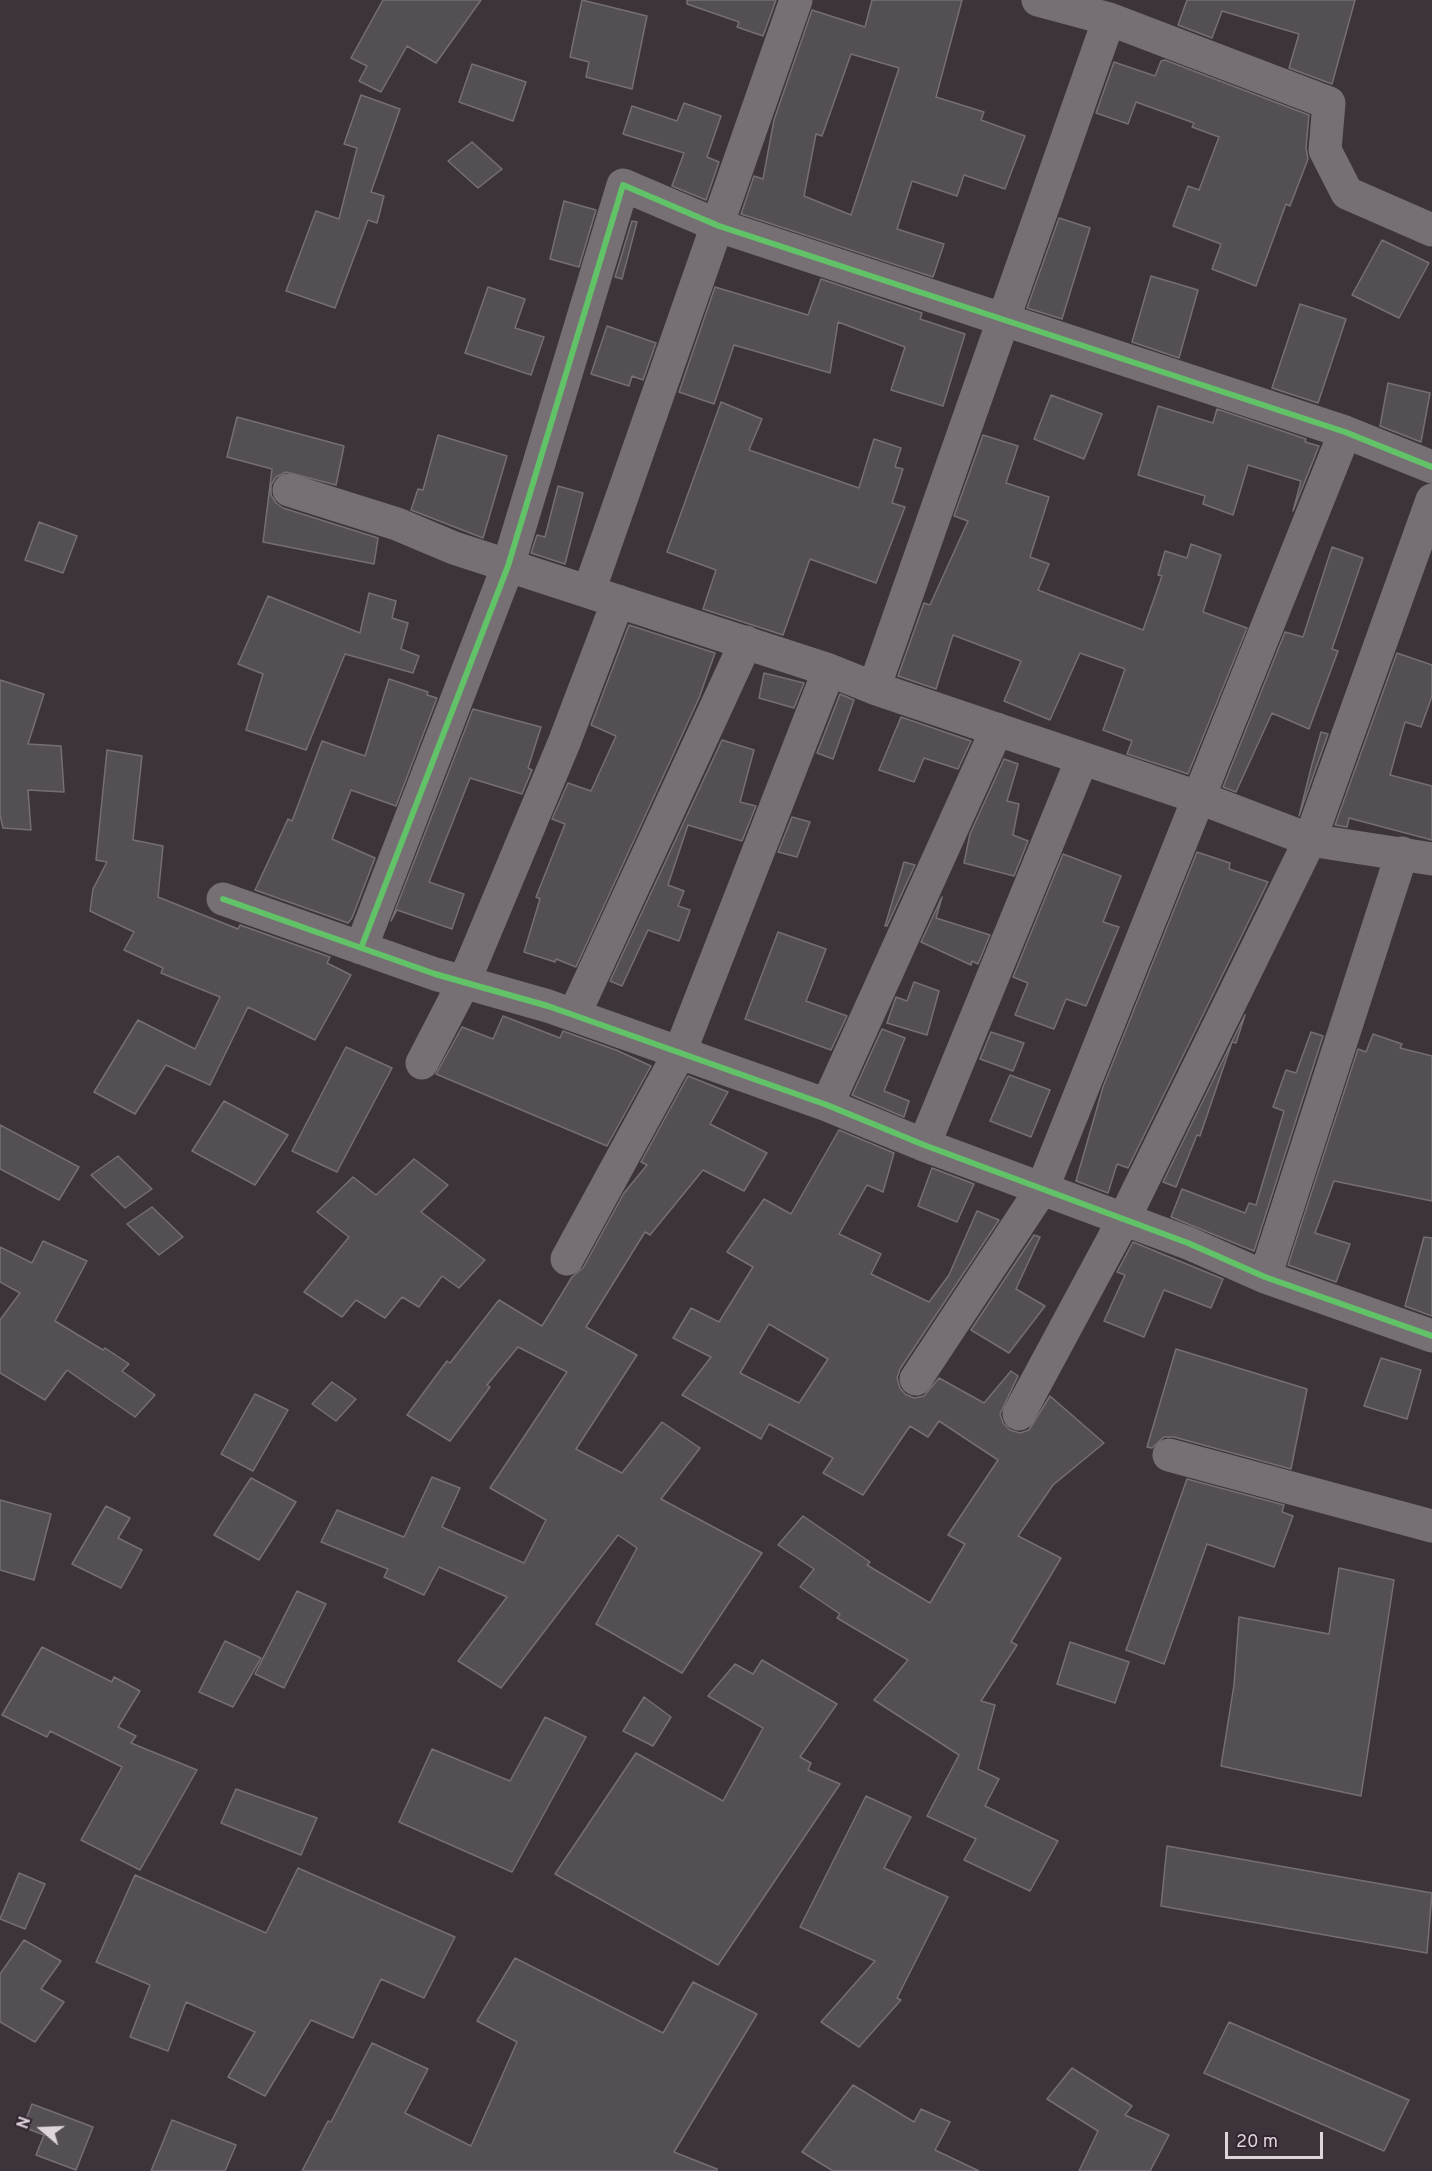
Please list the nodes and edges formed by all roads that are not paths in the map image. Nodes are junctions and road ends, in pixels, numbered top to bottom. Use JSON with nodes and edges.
{"nodes":[{"id":1,"x":796,"y":0,"type":"edge"},
{"id":2,"x":1038,"y":0,"type":"edge"},
{"id":3,"x":1109,"y":19,"type":"junction"},
{"id":4,"x":719,"y":226,"type":"junction"},
{"id":5,"x":1432,"y":230,"type":"edge"},
{"id":6,"x":1004,"y":320,"type":"junction"},
{"id":7,"x":1345,"y":432,"type":"junction"},
{"id":8,"x":1432,"y":467,"type":"edge"},
{"id":9,"x":289,"y":490,"type":"dead end"},
{"id":10,"x":1432,"y":500,"type":"edge"},
{"id":11,"x":508,"y":566,"type":"junction"},
{"id":12,"x":604,"y":596,"type":"junction"},
{"id":13,"x":746,"y":642,"type":"junction"},
{"id":14,"x":829,"y":670,"type":"junction"},
{"id":15,"x":874,"y":688,"type":"junction"},
{"id":16,"x":997,"y":729,"type":"junction"},
{"id":17,"x":1082,"y":759,"type":"junction"},
{"id":18,"x":1200,"y":798,"type":"junction"},
{"id":19,"x":1310,"y":840,"type":"junction"},
{"id":20,"x":1417,"y":856,"type":"edge"},
{"id":21,"x":223,"y":899,"type":"dead end"},
{"id":22,"x":361,"y":948,"type":"junction"},
{"id":23,"x":464,"y":982,"type":"junction"},
{"id":24,"x":574,"y":1015,"type":"junction"},
{"id":25,"x":680,"y":1052,"type":"junction"},
{"id":26,"x":422,"y":1063,"type":"dead end"},
{"id":27,"x":827,"y":1105,"type":"junction"},
{"id":28,"x":924,"y":1145,"type":"junction"},
{"id":29,"x":1043,"y":1187,"type":"junction"},
{"id":30,"x":1124,"y":1219,"type":"junction"},
{"id":31,"x":567,"y":1258,"type":"dead end"},
{"id":32,"x":1264,"y":1277,"type":"junction"},
{"id":33,"x":1432,"y":1336,"type":"edge"},
{"id":34,"x":916,"y":1378,"type":"dead end"},
{"id":35,"x":1019,"y":1414,"type":"dead end"},
{"id":36,"x":1169,"y":1455,"type":"dead end"},
{"id":37,"x":1432,"y":1526,"type":"edge"}],
"edges":[{"from":1,"to":4,"type":"street"},
{"from":2,"to":3,"type":"street"},
{"from":3,"to":5,"type":"street"},
{"from":3,"to":6,"type":"street"},
{"from":4,"to":6,"type":"street"},
{"from":4,"to":11,"type":"street"},
{"from":4,"to":12,"type":"street"},
{"from":6,"to":7,"type":"street"},
{"from":6,"to":15,"type":"street"},
{"from":7,"to":8,"type":"street"},
{"from":7,"to":18,"type":"street"},
{"from":9,"to":11,"type":"street"},
{"from":10,"to":19,"type":"street"},
{"from":11,"to":12,"type":"street"},
{"from":11,"to":22,"type":"street"},
{"from":12,"to":13,"type":"street"},
{"from":12,"to":23,"type":"street"},
{"from":13,"to":14,"type":"street"},
{"from":13,"to":24,"type":"street"},
{"from":14,"to":15,"type":"street"},
{"from":14,"to":25,"type":"street"},
{"from":15,"to":16,"type":"street"},
{"from":16,"to":17,"type":"street"},
{"from":16,"to":27,"type":"street"},
{"from":17,"to":18,"type":"street"},
{"from":17,"to":28,"type":"street"},
{"from":18,"to":19,"type":"street"},
{"from":18,"to":29,"type":"street"},
{"from":19,"to":20,"type":"street"},
{"from":19,"to":30,"type":"street"},
{"from":20,"to":32,"type":"street"},
{"from":21,"to":22,"type":"street"},
{"from":22,"to":23,"type":"street"},
{"from":23,"to":24,"type":"street"},
{"from":23,"to":26,"type":"street"},
{"from":24,"to":25,"type":"street"},
{"from":25,"to":27,"type":"street"},
{"from":25,"to":31,"type":"street"},
{"from":27,"to":28,"type":"street"},
{"from":28,"to":29,"type":"street"},
{"from":29,"to":30,"type":"street"},
{"from":29,"to":34,"type":"street"},
{"from":30,"to":32,"type":"street"},
{"from":30,"to":35,"type":"street"},
{"from":32,"to":33,"type":"street"},
{"from":36,"to":37,"type":"street"}]}
